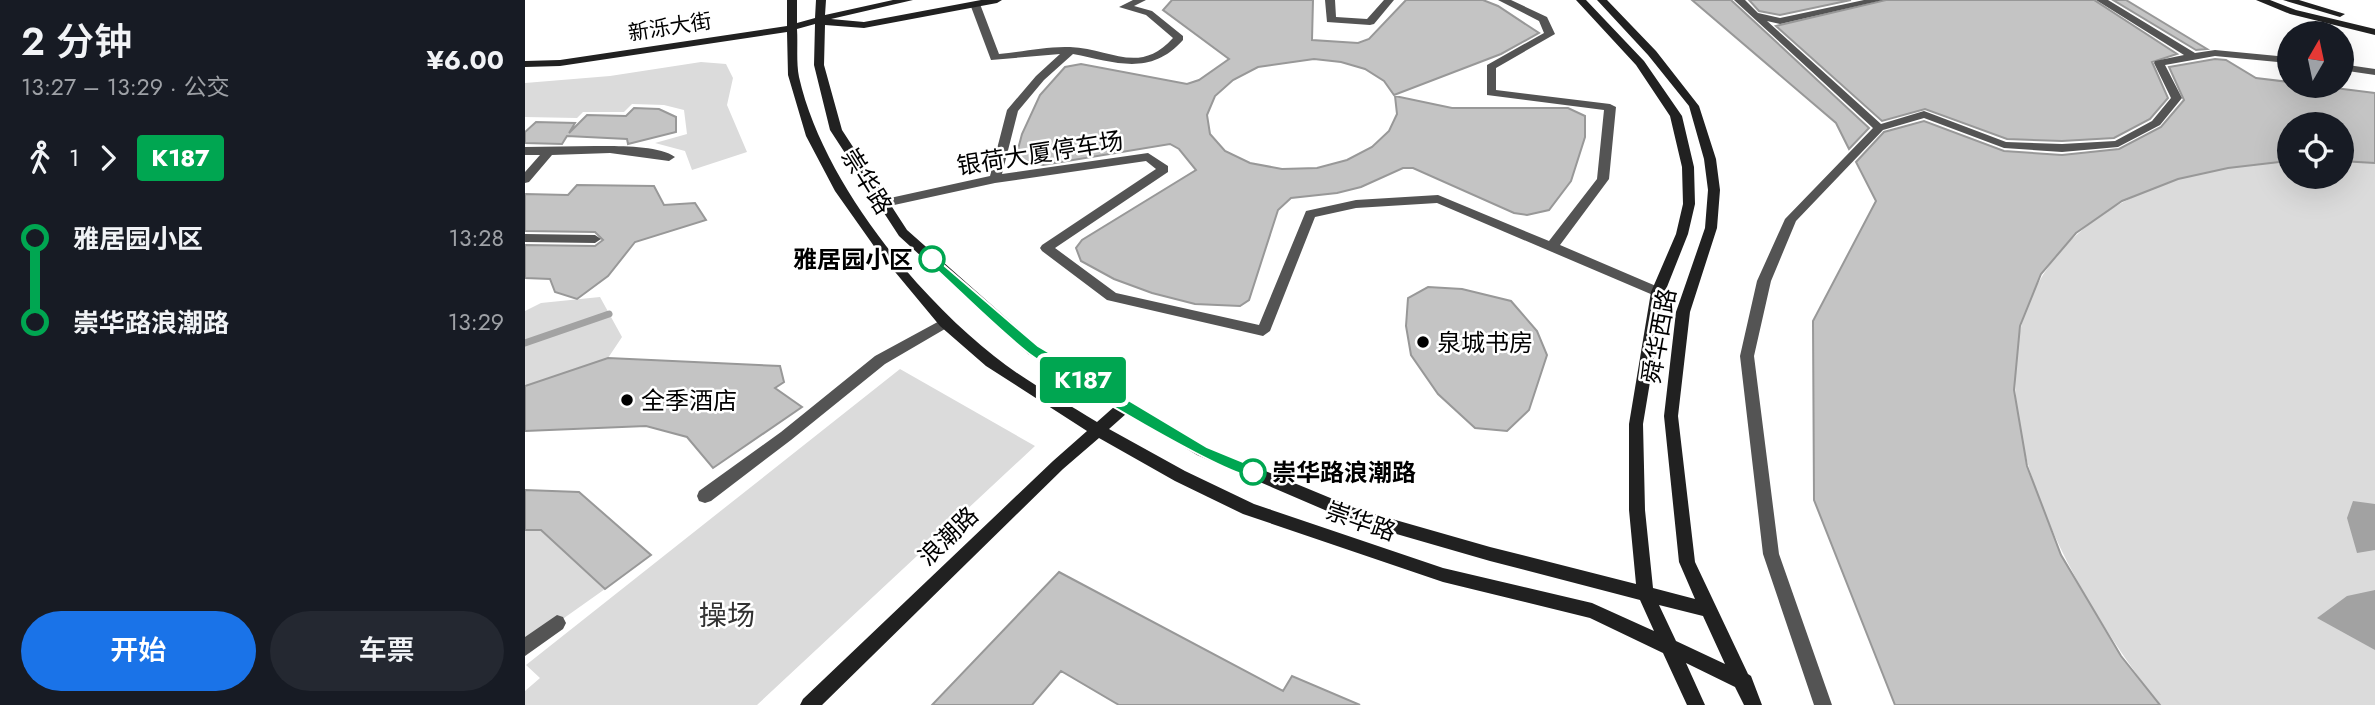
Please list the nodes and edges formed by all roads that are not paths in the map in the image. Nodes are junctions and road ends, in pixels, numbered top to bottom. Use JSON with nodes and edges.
{"nodes":[{"id":1,"x":792,"y":0,"type":"edge"},
{"id":2,"x":821,"y":0,"type":"edge"},
{"id":3,"x":908,"y":0,"type":"edge"},
{"id":4,"x":997,"y":0,"type":"edge"},
{"id":5,"x":1141,"y":0,"type":"edge"},
{"id":6,"x":1329,"y":0,"type":"edge"},
{"id":7,"x":1389,"y":0,"type":"edge"},
{"id":8,"x":1503,"y":0,"type":"edge"},
{"id":9,"x":1581,"y":0,"type":"edge"},
{"id":10,"x":1602,"y":0,"type":"edge"},
{"id":11,"x":1739,"y":0,"type":"edge"},
{"id":12,"x":1878,"y":0,"type":"edge"},
{"id":13,"x":2101,"y":0,"type":"edge"},
{"id":14,"x":2261,"y":0,"type":"edge"},
{"id":15,"x":2288,"y":0,"type":"edge"},
{"id":16,"x":975,"y":4,"type":"junction"},
{"id":17,"x":1755,"y":15,"type":"junction"},
{"id":18,"x":821,"y":22,"type":"junction"},
{"id":19,"x":2375,"y":23,"type":"edge"},
{"id":20,"x":791,"y":28,"type":"junction"},
{"id":21,"x":2375,"y":32,"type":"edge"},
{"id":22,"x":1072,"y":50,"type":"junction"},
{"id":23,"x":2195,"y":57,"type":"junction"},
{"id":24,"x":2277,"y":59,"type":"edge"},
{"id":25,"x":525,"y":64,"type":"edge"},
{"id":26,"x":2354,"y":68,"type":"edge"},
{"id":27,"x":2375,"y":72,"type":"edge"},
{"id":28,"x":1879,"y":128,"type":"junction"},
{"id":29,"x":525,"y":151,"type":"edge"},
{"id":30,"x":549,"y":152,"type":"junction"},
{"id":31,"x":669,"y":157,"type":"dead end"},
{"id":32,"x":525,"y":179,"type":"edge"},
{"id":33,"x":995,"y":179,"type":"junction"},
{"id":34,"x":885,"y":203,"type":"junction"},
{"id":35,"x":525,"y":238,"type":"edge"},
{"id":36,"x":594,"y":239,"type":"dead end"},
{"id":37,"x":1551,"y":248,"type":"junction"},
{"id":38,"x":1658,"y":292,"type":"junction"},
{"id":39,"x":945,"y":323,"type":"junction"},
{"id":40,"x":1125,"y":407,"type":"junction"},
{"id":41,"x":1097,"y":430,"type":"junction"},
{"id":42,"x":705,"y":496,"type":"dead end"},
{"id":43,"x":1645,"y":593,"type":"junction"},
{"id":44,"x":1709,"y":610,"type":"junction"},
{"id":45,"x":557,"y":623,"type":"dead end"},
{"id":46,"x":1665,"y":643,"type":"junction"},
{"id":47,"x":525,"y":648,"type":"edge"},
{"id":48,"x":1745,"y":682,"type":"junction"},
{"id":49,"x":809,"y":705,"type":"edge"},
{"id":50,"x":1696,"y":705,"type":"edge"},
{"id":51,"x":1753,"y":705,"type":"edge"},
{"id":52,"x":1823,"y":705,"type":"edge"}],
"edges":[{"from":1,"to":20,"type":"main road","name":"崇华路"},
{"from":2,"to":18,"type":"main road","name":"崇华路"},
{"from":3,"to":18,"type":"main road","name":"新泺大街"},
{"from":4,"to":16,"type":"main road","name":"新泺大街"},
{"from":5,"to":22,"type":"street"},
{"from":6,"to":7,"type":"street"},
{"from":8,"to":37,"type":"street"},
{"from":9,"to":38,"type":"main road","name":"舜华西路"},
{"from":10,"to":44,"type":"main road","name":"舜华西路"},
{"from":11,"to":17,"type":"street"},
{"from":12,"to":17,"type":"street"},
{"from":13,"to":23,"type":"street"},
{"from":14,"to":21,"type":"main road"},
{"from":15,"to":19,"type":"main road"},
{"from":16,"to":18,"type":"main road","name":"新泺大街"},
{"from":16,"to":22,"type":"street"},
{"from":17,"to":28,"type":"street"},
{"from":18,"to":20,"type":"main road","name":"新泺大街"},
{"from":18,"to":34,"type":"main road","name":"崇华路"},
{"from":20,"to":25,"type":"main road","name":"新泺大街"},
{"from":20,"to":39,"type":"main road","name":"崇华路"},
{"from":22,"to":33,"type":"street"},
{"from":23,"to":24,"type":"street"},
{"from":23,"to":28,"type":"street"},
{"from":26,"to":27,"type":"street"},
{"from":28,"to":52,"type":"street"},
{"from":29,"to":30,"type":"street"},
{"from":30,"to":31,"type":"street"},
{"from":30,"to":32,"type":"street"},
{"from":33,"to":34,"type":"street","name":"银荷大厦停车场"},
{"from":33,"to":37,"type":"street","name":"银荷大厦停车场"},
{"from":34,"to":40,"type":"main road","name":"崇华路"},
{"from":35,"to":36,"type":"street"},
{"from":37,"to":38,"type":"street","name":"银荷大厦停车场"},
{"from":38,"to":43,"type":"main road","name":"舜华西路"},
{"from":39,"to":41,"type":"main road","name":"崇华路"},
{"from":39,"to":42,"type":"street"},
{"from":40,"to":41,"type":"main road","name":"浪潮路"},
{"from":40,"to":43,"type":"main road","name":"崇华路"},
{"from":41,"to":46,"type":"main road","name":"崇华路"},
{"from":41,"to":49,"type":"main road","name":"浪潮路"},
{"from":43,"to":44,"type":"main road","name":"崇华路"},
{"from":43,"to":46,"type":"main road","name":"舜华西路"},
{"from":44,"to":48,"type":"main road","name":"舜华西路"},
{"from":45,"to":47,"type":"street"},
{"from":46,"to":48,"type":"main road","name":"崇华路"},
{"from":46,"to":50,"type":"main road","name":"舜华西路"},
{"from":48,"to":51,"type":"main road","name":"舜华西路"}]}
